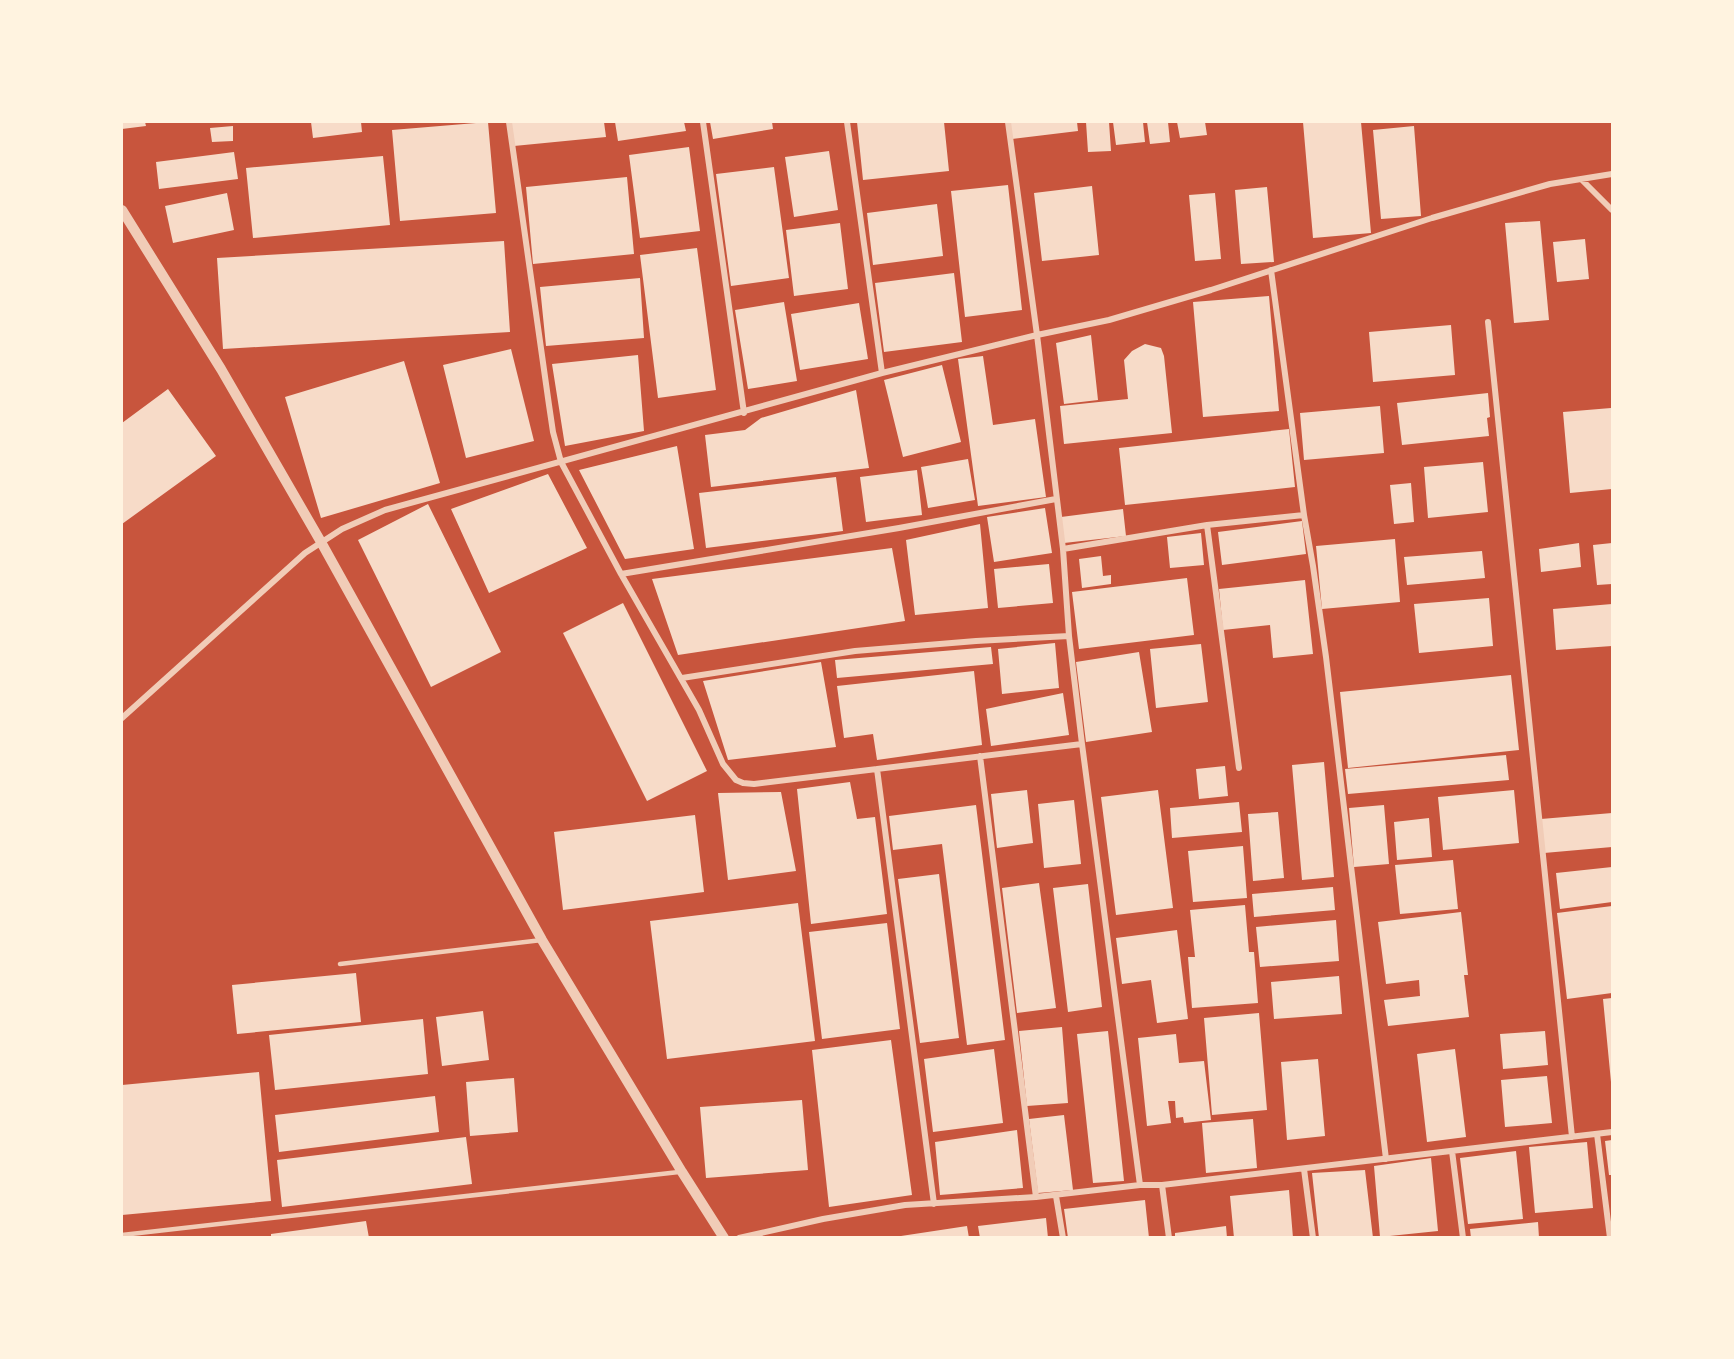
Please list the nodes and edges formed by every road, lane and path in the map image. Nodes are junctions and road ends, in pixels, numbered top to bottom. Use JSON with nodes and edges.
{"nodes":[{"id":1,"x":509,"y":122,"type":"edge"},
{"id":2,"x":703,"y":122,"type":"edge"},
{"id":3,"x":847,"y":122,"type":"edge"},
{"id":4,"x":1008,"y":122,"type":"edge"},
{"id":5,"x":1612,"y":174,"type":"edge"},
{"id":6,"x":1582,"y":180,"type":"junction"},
{"id":7,"x":122,"y":210,"type":"edge"},
{"id":8,"x":1612,"y":210,"type":"edge"},
{"id":9,"x":1271,"y":270,"type":"junction"},
{"id":10,"x":1488,"y":322,"type":"dead end"},
{"id":11,"x":1037,"y":335,"type":"junction"},
{"id":12,"x":882,"y":373,"type":"junction"},
{"id":13,"x":744,"y":413,"type":"junction"},
{"id":14,"x":561,"y":462,"type":"junction"},
{"id":15,"x":1056,"y":499,"type":"junction"},
{"id":16,"x":1304,"y":515,"type":"junction"},
{"id":17,"x":1207,"y":525,"type":"junction"},
{"id":18,"x":321,"y":542,"type":"junction"},
{"id":19,"x":1063,"y":549,"type":"junction"},
{"id":20,"x":621,"y":574,"type":"junction"},
{"id":21,"x":1069,"y":636,"type":"junction"},
{"id":22,"x":682,"y":678,"type":"junction"},
{"id":23,"x":122,"y":717,"type":"edge"},
{"id":24,"x":1082,"y":744,"type":"junction"},
{"id":25,"x":980,"y":756,"type":"junction"},
{"id":26,"x":1239,"y":768,"type":"dead end"},
{"id":27,"x":877,"y":769,"type":"junction"},
{"id":28,"x":542,"y":940,"type":"junction"},
{"id":29,"x":340,"y":964,"type":"dead end"},
{"id":30,"x":1612,"y":1132,"type":"edge"},
{"id":31,"x":1597,"y":1134,"type":"junction"},
{"id":32,"x":1572,"y":1137,"type":"junction"},
{"id":33,"x":1452,"y":1151,"type":"junction"},
{"id":34,"x":1386,"y":1159,"type":"junction"},
{"id":35,"x":1304,"y":1169,"type":"junction"},
{"id":36,"x":682,"y":1172,"type":"junction"},
{"id":37,"x":1140,"y":1185,"type":"junction"},
{"id":38,"x":1162,"y":1185,"type":"junction"},
{"id":39,"x":1056,"y":1196,"type":"junction"},
{"id":40,"x":1036,"y":1197,"type":"junction"},
{"id":41,"x":934,"y":1204,"type":"junction"},
{"id":42,"x":122,"y":1235,"type":"edge"},
{"id":43,"x":724,"y":1238,"type":"edge"},
{"id":44,"x":739,"y":1238,"type":"edge"},
{"id":45,"x":1063,"y":1238,"type":"edge"},
{"id":46,"x":1169,"y":1238,"type":"edge"},
{"id":47,"x":1313,"y":1238,"type":"edge"},
{"id":48,"x":1463,"y":1238,"type":"edge"},
{"id":49,"x":1610,"y":1238,"type":"edge"}],
"edges":[{"from":1,"to":14,"type":"street"},
{"from":2,"to":13,"type":"street"},
{"from":3,"to":12,"type":"street"},
{"from":4,"to":11,"type":"street"},
{"from":5,"to":6,"type":"street"},
{"from":6,"to":8,"type":"street"},
{"from":6,"to":9,"type":"street"},
{"from":7,"to":18,"type":"street"},
{"from":9,"to":11,"type":"street"},
{"from":9,"to":16,"type":"street"},
{"from":10,"to":32,"type":"street"},
{"from":11,"to":12,"type":"street"},
{"from":11,"to":15,"type":"street"},
{"from":12,"to":13,"type":"street"},
{"from":13,"to":14,"type":"street"},
{"from":14,"to":18,"type":"street"},
{"from":14,"to":20,"type":"street"},
{"from":15,"to":19,"type":"street"},
{"from":15,"to":20,"type":"street"},
{"from":16,"to":17,"type":"street"},
{"from":16,"to":34,"type":"street"},
{"from":17,"to":19,"type":"street"},
{"from":17,"to":26,"type":"street"},
{"from":18,"to":23,"type":"street"},
{"from":18,"to":28,"type":"street"},
{"from":19,"to":21,"type":"street"},
{"from":20,"to":22,"type":"street"},
{"from":21,"to":22,"type":"street"},
{"from":21,"to":24,"type":"street"},
{"from":22,"to":27,"type":"street"},
{"from":24,"to":25,"type":"street"},
{"from":24,"to":37,"type":"street"},
{"from":25,"to":27,"type":"street"},
{"from":25,"to":40,"type":"street"},
{"from":27,"to":41,"type":"street"},
{"from":28,"to":29,"type":"lane"},
{"from":28,"to":36,"type":"street"},
{"from":30,"to":31,"type":"street"},
{"from":31,"to":32,"type":"street"},
{"from":31,"to":49,"type":"street"},
{"from":32,"to":33,"type":"street"},
{"from":33,"to":34,"type":"street"},
{"from":33,"to":48,"type":"street"},
{"from":34,"to":35,"type":"street"},
{"from":35,"to":38,"type":"street"},
{"from":35,"to":47,"type":"street"},
{"from":36,"to":42,"type":"lane"},
{"from":36,"to":43,"type":"street"},
{"from":37,"to":38,"type":"street"},
{"from":37,"to":39,"type":"street"},
{"from":38,"to":46,"type":"street"},
{"from":39,"to":40,"type":"street"},
{"from":39,"to":45,"type":"street"},
{"from":40,"to":41,"type":"street"},
{"from":41,"to":44,"type":"street"}]}
